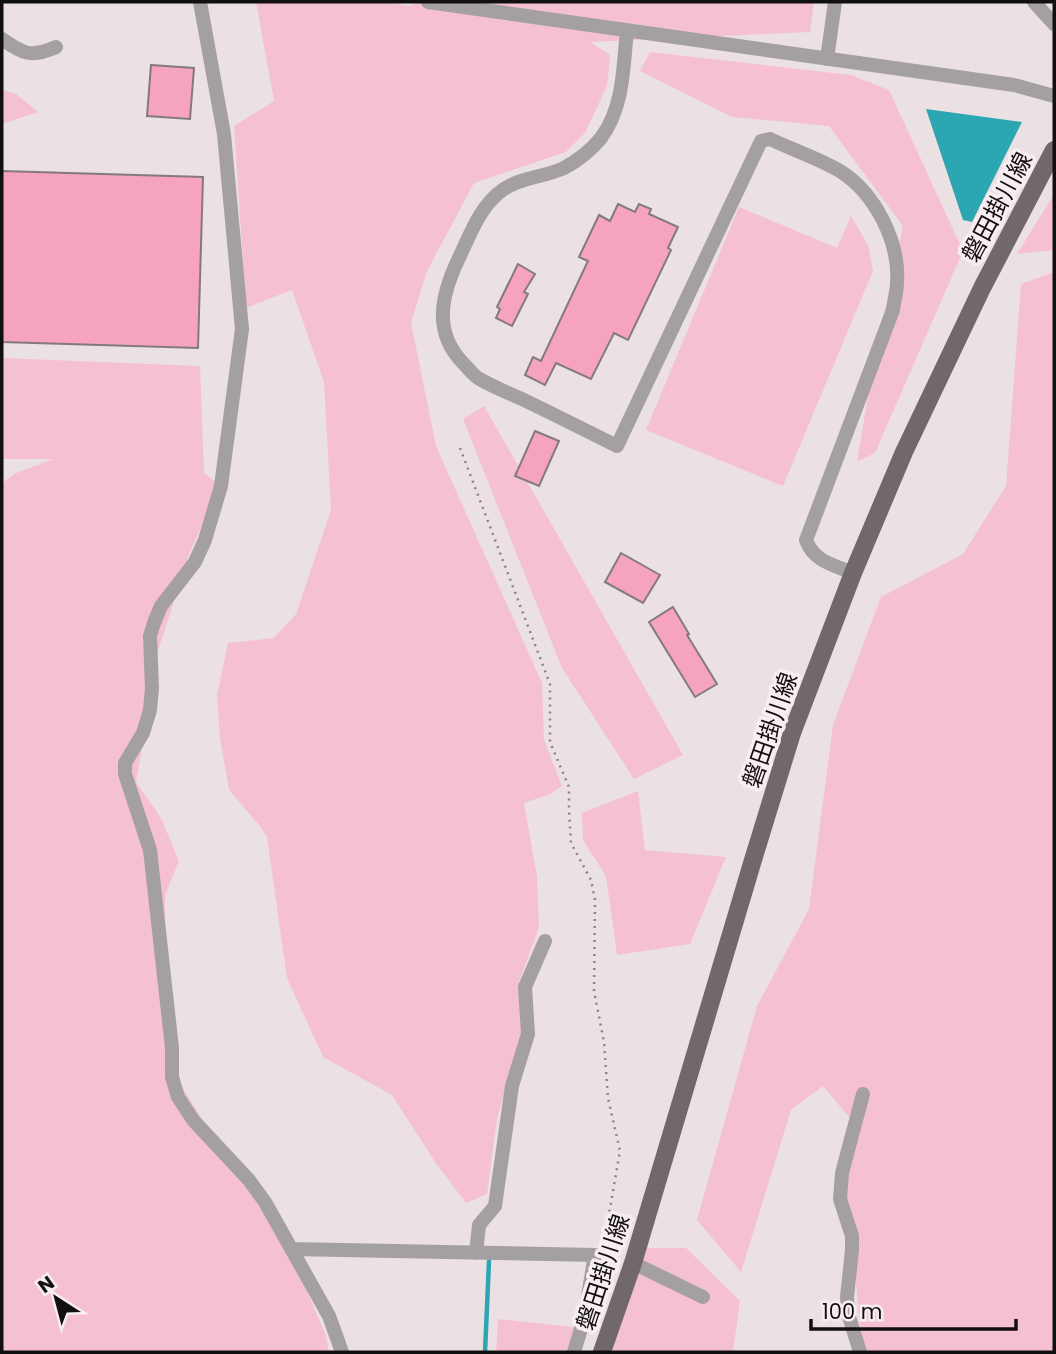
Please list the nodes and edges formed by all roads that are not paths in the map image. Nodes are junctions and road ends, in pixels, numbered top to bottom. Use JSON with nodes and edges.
{"nodes":[{"id":1,"x":200,"y":2,"type":"edge"},
{"id":2,"x":428,"y":2,"type":"edge"},
{"id":3,"x":835,"y":2,"type":"edge"},
{"id":4,"x":1034,"y":2,"type":"edge"},
{"id":5,"x":1054,"y":24,"type":"edge"},
{"id":6,"x":627,"y":31,"type":"junction"},
{"id":7,"x":2,"y":39,"type":"edge"},
{"id":8,"x":56,"y":47,"type":"dead end"},
{"id":9,"x":827,"y":59,"type":"junction"},
{"id":10,"x":1054,"y":96,"type":"edge"},
{"id":11,"x":1054,"y":150,"type":"edge"},
{"id":12,"x":853,"y":573,"type":"junction"},
{"id":13,"x":545,"y":941,"type":"dead end"},
{"id":14,"x":863,"y":1094,"type":"dead end"},
{"id":15,"x":291,"y":1249,"type":"junction"},
{"id":16,"x":477,"y":1253,"type":"junction"},
{"id":17,"x":633,"y":1264,"type":"junction"},
{"id":18,"x":703,"y":1297,"type":"dead end"},
{"id":19,"x":342,"y":1352,"type":"edge"},
{"id":20,"x":574,"y":1352,"type":"edge"},
{"id":21,"x":602,"y":1352,"type":"edge"},
{"id":22,"x":860,"y":1352,"type":"edge"}],
"edges":[{"from":1,"to":15,"type":"street"},
{"from":2,"to":6,"type":"street"},
{"from":3,"to":9,"type":"street"},
{"from":4,"to":5,"type":"street"},
{"from":6,"to":9,"type":"street"},
{"from":6,"to":12,"type":"street"},
{"from":7,"to":8,"type":"street"},
{"from":9,"to":10,"type":"street"},
{"from":11,"to":12,"type":"main road","name":"磐田掛川線"},
{"from":12,"to":17,"type":"main road","name":"磐田掛川線"},
{"from":13,"to":16,"type":"street"},
{"from":14,"to":22,"type":"street"},
{"from":15,"to":16,"type":"street"},
{"from":15,"to":19,"type":"street"},
{"from":16,"to":20,"type":"street"},
{"from":17,"to":18,"type":"street"},
{"from":17,"to":21,"type":"main road","name":"磐田掛川線"}]}
